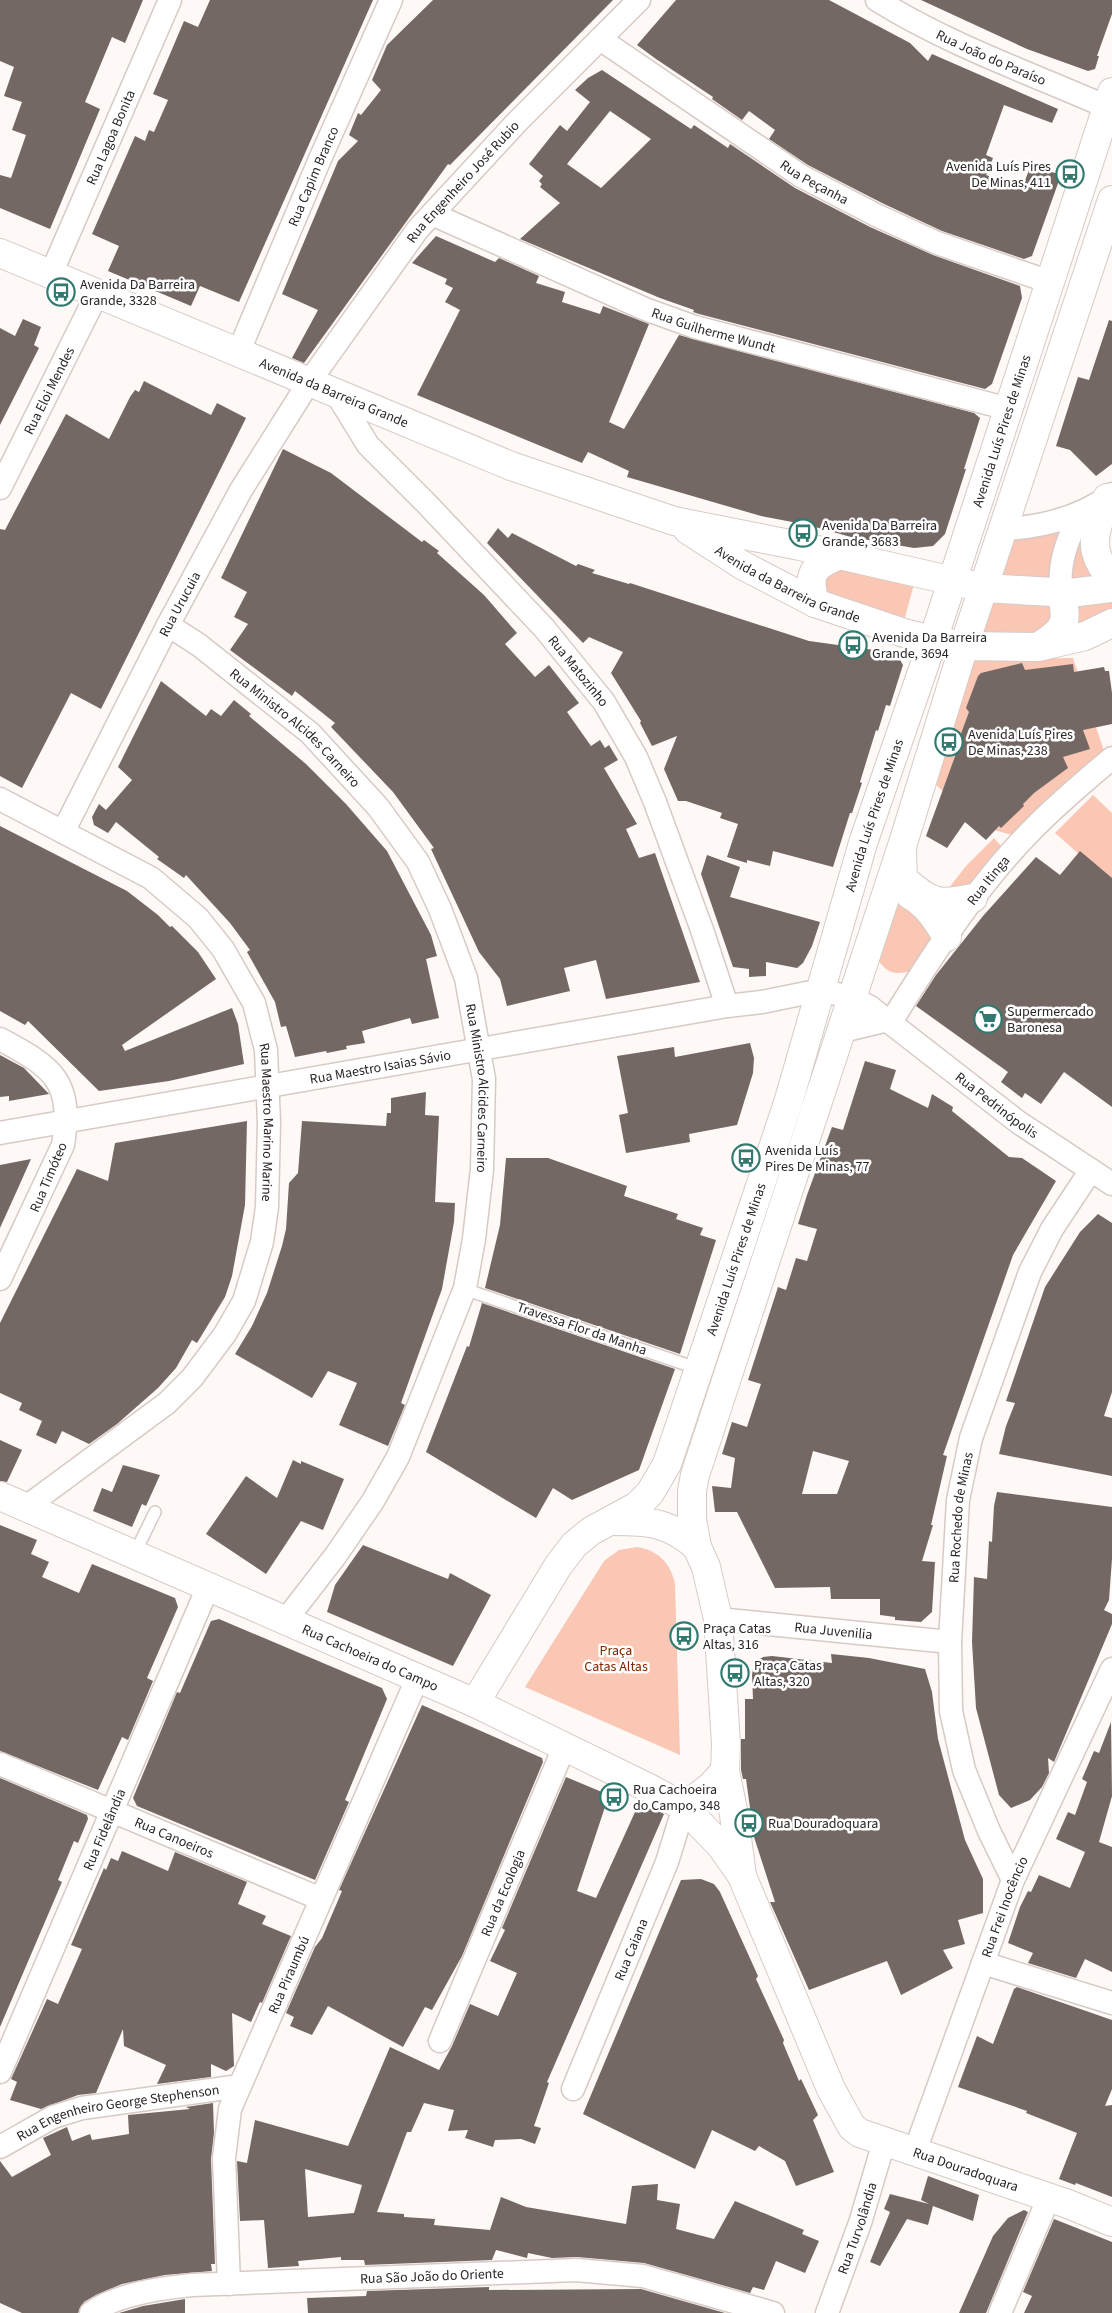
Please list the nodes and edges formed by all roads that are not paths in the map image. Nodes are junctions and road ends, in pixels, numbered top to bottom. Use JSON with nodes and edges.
{"nodes":[{"id":1,"x":170,"y":0,"type":"edge"},
{"id":2,"x":391,"y":0,"type":"edge"},
{"id":3,"x":640,"y":0,"type":"edge"},
{"id":4,"x":877,"y":0,"type":"edge"},
{"id":5,"x":600,"y":39,"type":"junction"},
{"id":6,"x":1110,"y":100,"type":"edge"},
{"id":7,"x":1112,"y":200,"type":"edge"},
{"id":8,"x":432,"y":214,"type":"junction"},
{"id":9,"x":0,"y":253,"type":"edge"},
{"id":10,"x":50,"y":274,"type":"junction"},
{"id":11,"x":1050,"y":282,"type":"junction"},
{"id":12,"x":98,"y":294,"type":"junction"},
{"id":13,"x":238,"y":353,"type":"junction"},
{"id":14,"x":310,"y":382,"type":"junction"},
{"id":15,"x":336,"y":393,"type":"junction"},
{"id":16,"x":1009,"y":409,"type":"junction"},
{"id":17,"x":0,"y":488,"type":"edge"},
{"id":18,"x":1110,"y":496,"type":"edge"},
{"id":19,"x":1081,"y":513,"type":"junction"},
{"id":20,"x":674,"y":521,"type":"junction"},
{"id":21,"x":1004,"y":529,"type":"junction"},
{"id":22,"x":840,"y":555,"type":"junction"},
{"id":23,"x":1112,"y":579,"type":"edge"},
{"id":24,"x":951,"y":581,"type":"junction"},
{"id":25,"x":984,"y":588,"type":"junction"},
{"id":26,"x":1112,"y":588,"type":"edge"},
{"id":27,"x":1061,"y":593,"type":"junction"},
{"id":28,"x":815,"y":604,"type":"junction"},
{"id":29,"x":1112,"y":623,"type":"edge"},
{"id":30,"x":168,"y":625,"type":"junction"},
{"id":31,"x":933,"y":640,"type":"junction"},
{"id":32,"x":964,"y":646,"type":"junction"},
{"id":33,"x":1038,"y":647,"type":"junction"},
{"id":34,"x":1112,"y":758,"type":"edge"},
{"id":35,"x":0,"y":799,"type":"edge"},
{"id":36,"x":63,"y":832,"type":"junction"},
{"id":37,"x":903,"y":844,"type":"junction"},
{"id":38,"x":887,"y":892,"type":"junction"},
{"id":39,"x":973,"y":898,"type":"junction"},
{"id":40,"x":947,"y":938,"type":"junction"},
{"id":41,"x":821,"y":990,"type":"junction"},
{"id":42,"x":853,"y":998,"type":"junction"},
{"id":43,"x":762,"y":1002,"type":"junction"},
{"id":44,"x":727,"y":1006,"type":"junction"},
{"id":45,"x":813,"y":1017,"type":"junction"},
{"id":46,"x":889,"y":1021,"type":"junction"},
{"id":47,"x":842,"y":1031,"type":"junction"},
{"id":48,"x":0,"y":1039,"type":"edge"},
{"id":49,"x":479,"y":1048,"type":"junction"},
{"id":50,"x":267,"y":1086,"type":"junction"},
{"id":51,"x":67,"y":1122,"type":"junction"},
{"id":52,"x":0,"y":1133,"type":"edge"},
{"id":53,"x":1105,"y":1176,"type":"edge"},
{"id":54,"x":0,"y":1279,"type":"edge"},
{"id":55,"x":464,"y":1289,"type":"junction"},
{"id":56,"x":699,"y":1369,"type":"junction"},
{"id":57,"x":0,"y":1496,"type":"edge"},
{"id":58,"x":26,"y":1507,"type":"junction"},
{"id":59,"x":155,"y":1512,"type":"dead end"},
{"id":60,"x":613,"y":1521,"type":"junction"},
{"id":61,"x":697,"y":1547,"type":"junction"},
{"id":62,"x":134,"y":1554,"type":"junction"},
{"id":63,"x":208,"y":1587,"type":"junction"},
{"id":64,"x":718,"y":1619,"type":"junction"},
{"id":65,"x":285,"y":1621,"type":"junction"},
{"id":66,"x":950,"y":1642,"type":"junction"},
{"id":67,"x":1112,"y":1669,"type":"edge"},
{"id":68,"x":417,"y":1679,"type":"junction"},
{"id":69,"x":476,"y":1703,"type":"junction"},
{"id":70,"x":565,"y":1745,"type":"junction"},
{"id":71,"x":0,"y":1764,"type":"edge"},
{"id":72,"x":725,"y":1771,"type":"junction"},
{"id":73,"x":684,"y":1808,"type":"junction"},
{"id":74,"x":111,"y":1811,"type":"junction"},
{"id":75,"x":742,"y":1876,"type":"junction"},
{"id":76,"x":1013,"y":1880,"type":"junction"},
{"id":77,"x":321,"y":1899,"type":"junction"},
{"id":78,"x":983,"y":1963,"type":"junction"},
{"id":79,"x":1112,"y":2003,"type":"edge"},
{"id":80,"x":440,"y":2041,"type":"dead end"},
{"id":81,"x":0,"y":2072,"type":"edge"},
{"id":82,"x":240,"y":2086,"type":"junction"},
{"id":83,"x":573,"y":2088,"type":"dead end"},
{"id":84,"x":884,"y":2142,"type":"junction"},
{"id":85,"x":0,"y":2146,"type":"edge"},
{"id":86,"x":915,"y":2151,"type":"junction"},
{"id":87,"x":1049,"y":2197,"type":"junction"},
{"id":88,"x":1112,"y":2222,"type":"edge"},
{"id":89,"x":229,"y":2284,"type":"junction"},
{"id":90,"x":91,"y":2313,"type":"edge"},
{"id":91,"x":774,"y":2313,"type":"edge"},
{"id":92,"x":827,"y":2313,"type":"edge"},
{"id":93,"x":1000,"y":2313,"type":"edge"}],
"edges":[{"from":1,"to":10,"type":"street","name":"Rua Lagoa Bonita"},
{"from":2,"to":13,"type":"street","name":"Rua Capim Branco"},
{"from":3,"to":5,"type":"street","name":"Rua Engenheiro José Rubio"},
{"from":4,"to":6,"type":"street","name":"Rua João do Paraíso"},
{"from":5,"to":8,"type":"street","name":"Rua Engenheiro José Rubio"},
{"from":5,"to":11,"type":"street","name":"Rua Peçanha"},
{"from":6,"to":11,"type":"main road","name":"Avenida Luís Pires de Minas"},
{"from":7,"to":21,"type":"main road","name":"Avenida Luís Pires de Minas"},
{"from":8,"to":14,"type":"street","name":"Rua Engenheiro José Rubio"},
{"from":8,"to":16,"type":"street","name":"Rua Guilherme Wundt"},
{"from":9,"to":10,"type":"main road","name":"Avenida da Barreira Grande"},
{"from":10,"to":12,"type":"main road","name":"Avenida da Barreira Grande"},
{"from":11,"to":16,"type":"main road","name":"Avenida Luís Pires de Minas"},
{"from":12,"to":13,"type":"main road","name":"Avenida da Barreira Grande"},
{"from":12,"to":17,"type":"street","name":"Rua Eloi Mendes"},
{"from":13,"to":14,"type":"main road","name":"Avenida da Barreira Grande"},
{"from":14,"to":15,"type":"main road","name":"Avenida da Barreira Grande"},
{"from":14,"to":30,"type":"street","name":"Rua Urucuia"},
{"from":15,"to":20,"type":"main road","name":"Avenida da Barreira Grande"},
{"from":15,"to":44,"type":"street","name":"Rua Matozinho"},
{"from":16,"to":24,"type":"main road","name":"Avenida Luís Pires de Minas"},
{"from":18,"to":19,"type":"street"},
{"from":18,"to":23,"type":"main road"},
{"from":19,"to":21,"type":"street"},
{"from":19,"to":27,"type":"street"},
{"from":20,"to":22,"type":"main road","name":"Avenida da Barreira Grande"},
{"from":20,"to":28,"type":"main road","name":"Avenida da Barreira Grande"},
{"from":21,"to":25,"type":"main road","name":"Avenida Luís Pires de Minas"},
{"from":22,"to":24,"type":"main road","name":"Avenida da Barreira Grande"},
{"from":22,"to":28,"type":"main road"},
{"from":24,"to":25,"type":"main road","name":"Avenida da Barreira Grande"},
{"from":24,"to":31,"type":"main road","name":"Avenida Luís Pires de Minas"},
{"from":25,"to":27,"type":"main road","name":"Avenida da Barreira Grande"},
{"from":25,"to":32,"type":"main road","name":"Avenida Luís Pires de Minas"},
{"from":26,"to":27,"type":"main road","name":"Avenida da Barreira Grande"},
{"from":27,"to":33,"type":"main road"},
{"from":28,"to":31,"type":"main road","name":"Avenida da Barreira Grande"},
{"from":29,"to":33,"type":"main road","name":"Avenida da Barreira Grande"},
{"from":30,"to":36,"type":"street","name":"Rua Urucuia"},
{"from":30,"to":49,"type":"street","name":"Rua Ministro Alcides Carneiro"},
{"from":31,"to":32,"type":"main road","name":"Avenida da Barreira Grande"},
{"from":31,"to":41,"type":"main road","name":"Avenida Luís Pires de Minas"},
{"from":32,"to":33,"type":"main road","name":"Avenida da Barreira Grande"},
{"from":32,"to":37,"type":"main road","name":"Avenida Luís Pires de Minas"},
{"from":34,"to":39,"type":"street","name":"Rua Itinga"},
{"from":35,"to":36,"type":"street","name":"Rua Maestro Marino Marine"},
{"from":36,"to":50,"type":"street","name":"Rua Maestro Marino Marine"},
{"from":37,"to":38,"type":"main road","name":"Avenida Luís Pires de Minas"},
{"from":37,"to":39,"type":"main road"},
{"from":38,"to":40,"type":"main road"},
{"from":38,"to":42,"type":"main road","name":"Avenida Luís Pires de Minas"},
{"from":39,"to":40,"type":"street","name":"Rua Itinga"},
{"from":40,"to":46,"type":"street","name":"Rua Itinga"},
{"from":41,"to":42,"type":"street","name":"Rua Maestro Isaias Sávio"},
{"from":41,"to":43,"type":"street","name":"Rua Maestro Isaias Sávio"},
{"from":41,"to":45,"type":"main road","name":"Avenida Luís Pires de Minas"},
{"from":42,"to":46,"type":"street","name":"Rua Pedrinópolis"},
{"from":42,"to":47,"type":"main road","name":"Avenida Luís Pires de Minas"},
{"from":43,"to":44,"type":"street","name":"Rua Maestro Isaias Sávio"},
{"from":43,"to":45,"type":"street","name":"Rua Maestro Isaias Sávio"},
{"from":44,"to":49,"type":"street","name":"Rua Maestro Isaias Sávio"},
{"from":45,"to":56,"type":"main road","name":"Avenida Luís Pires de Minas"},
{"from":46,"to":47,"type":"street"},
{"from":46,"to":53,"type":"street","name":"Rua Pedrinópolis"},
{"from":47,"to":61,"type":"main road","name":"Avenida Luís Pires de Minas"},
{"from":48,"to":51,"type":"street","name":"Rua Timóteo"},
{"from":49,"to":50,"type":"street","name":"Rua Maestro Isaias Sávio"},
{"from":49,"to":55,"type":"street","name":"Rua Ministro Alcides Carneiro"},
{"from":50,"to":51,"type":"street","name":"Rua Maestro Isaias Sávio"},
{"from":50,"to":58,"type":"street","name":"Rua Maestro Marino Marine"},
{"from":51,"to":52,"type":"street","name":"Rua Maestro Isaias Sávio"},
{"from":51,"to":54,"type":"street","name":"Rua Timóteo"},
{"from":53,"to":66,"type":"street","name":"Rua Rochedo de Minas"},
{"from":55,"to":56,"type":"lane","name":"Travessa Flor da Manha"},
{"from":55,"to":65,"type":"street","name":"Rua Ministro Alcides Carneiro"},
{"from":56,"to":60,"type":"main road","name":"Avenida Luís Pires de Minas"},
{"from":57,"to":58,"type":"main road","name":"Rua Cachoeira do Campo"},
{"from":58,"to":62,"type":"main road","name":"Rua Cachoeira do Campo"},
{"from":59,"to":62,"type":"lane"},
{"from":60,"to":61,"type":"main road"},
{"from":60,"to":69,"type":"main road"},
{"from":61,"to":64,"type":"main road"},
{"from":62,"to":63,"type":"main road","name":"Rua Cachoeira do Campo"},
{"from":63,"to":65,"type":"main road","name":"Rua Cachoeira do Campo"},
{"from":63,"to":74,"type":"street","name":"Rua Fidelândia"},
{"from":64,"to":66,"type":"street","name":"Rua Juvenilia"},
{"from":64,"to":72,"type":"main road"},
{"from":65,"to":68,"type":"main road","name":"Rua Cachoeira do Campo"},
{"from":66,"to":76,"type":"street","name":"Rua Rochedo de Minas"},
{"from":67,"to":76,"type":"street","name":"Rua Frei Inocêncio"},
{"from":68,"to":69,"type":"main road","name":"Rua Cachoeira do Campo"},
{"from":68,"to":77,"type":"street","name":"Rua Piraumbú"},
{"from":69,"to":70,"type":"main road","name":"Rua Cachoeira do Campo"},
{"from":70,"to":73,"type":"main road","name":"Rua Cachoeira do Campo"},
{"from":70,"to":80,"type":"street","name":"Rua da Ecologia"},
{"from":71,"to":74,"type":"street","name":"Rua Canoeiros"},
{"from":72,"to":73,"type":"main road"},
{"from":72,"to":75,"type":"main road","name":"Rua Douradoquara"},
{"from":73,"to":75,"type":"main road","name":"Rua Douradoquara"},
{"from":73,"to":83,"type":"street","name":"Rua Caiana"},
{"from":74,"to":77,"type":"street","name":"Rua Canoeiros"},
{"from":74,"to":81,"type":"street","name":"Rua Fidelândia"},
{"from":75,"to":84,"type":"main road","name":"Rua Douradoquara"},
{"from":76,"to":78,"type":"street","name":"Rua Frei Inocêncio"},
{"from":77,"to":82,"type":"street","name":"Rua Piraumbú"},
{"from":78,"to":79,"type":"street"},
{"from":78,"to":86,"type":"street","name":"Rua Frei Inocêncio"},
{"from":82,"to":85,"type":"street","name":"Rua Engenheiro George Stephenson"},
{"from":82,"to":89,"type":"street","name":"Rua Piraumbú"},
{"from":84,"to":86,"type":"main road","name":"Rua Douradoquara"},
{"from":84,"to":92,"type":"street","name":"Rua Turvolândia"},
{"from":86,"to":87,"type":"main road","name":"Rua Douradoquara"},
{"from":87,"to":88,"type":"main road","name":"Rua Douradoquara"},
{"from":87,"to":93,"type":"street"},
{"from":89,"to":90,"type":"street","name":"Rua São João do Oriente"},
{"from":89,"to":91,"type":"street","name":"Rua São João do Oriente"}]}
